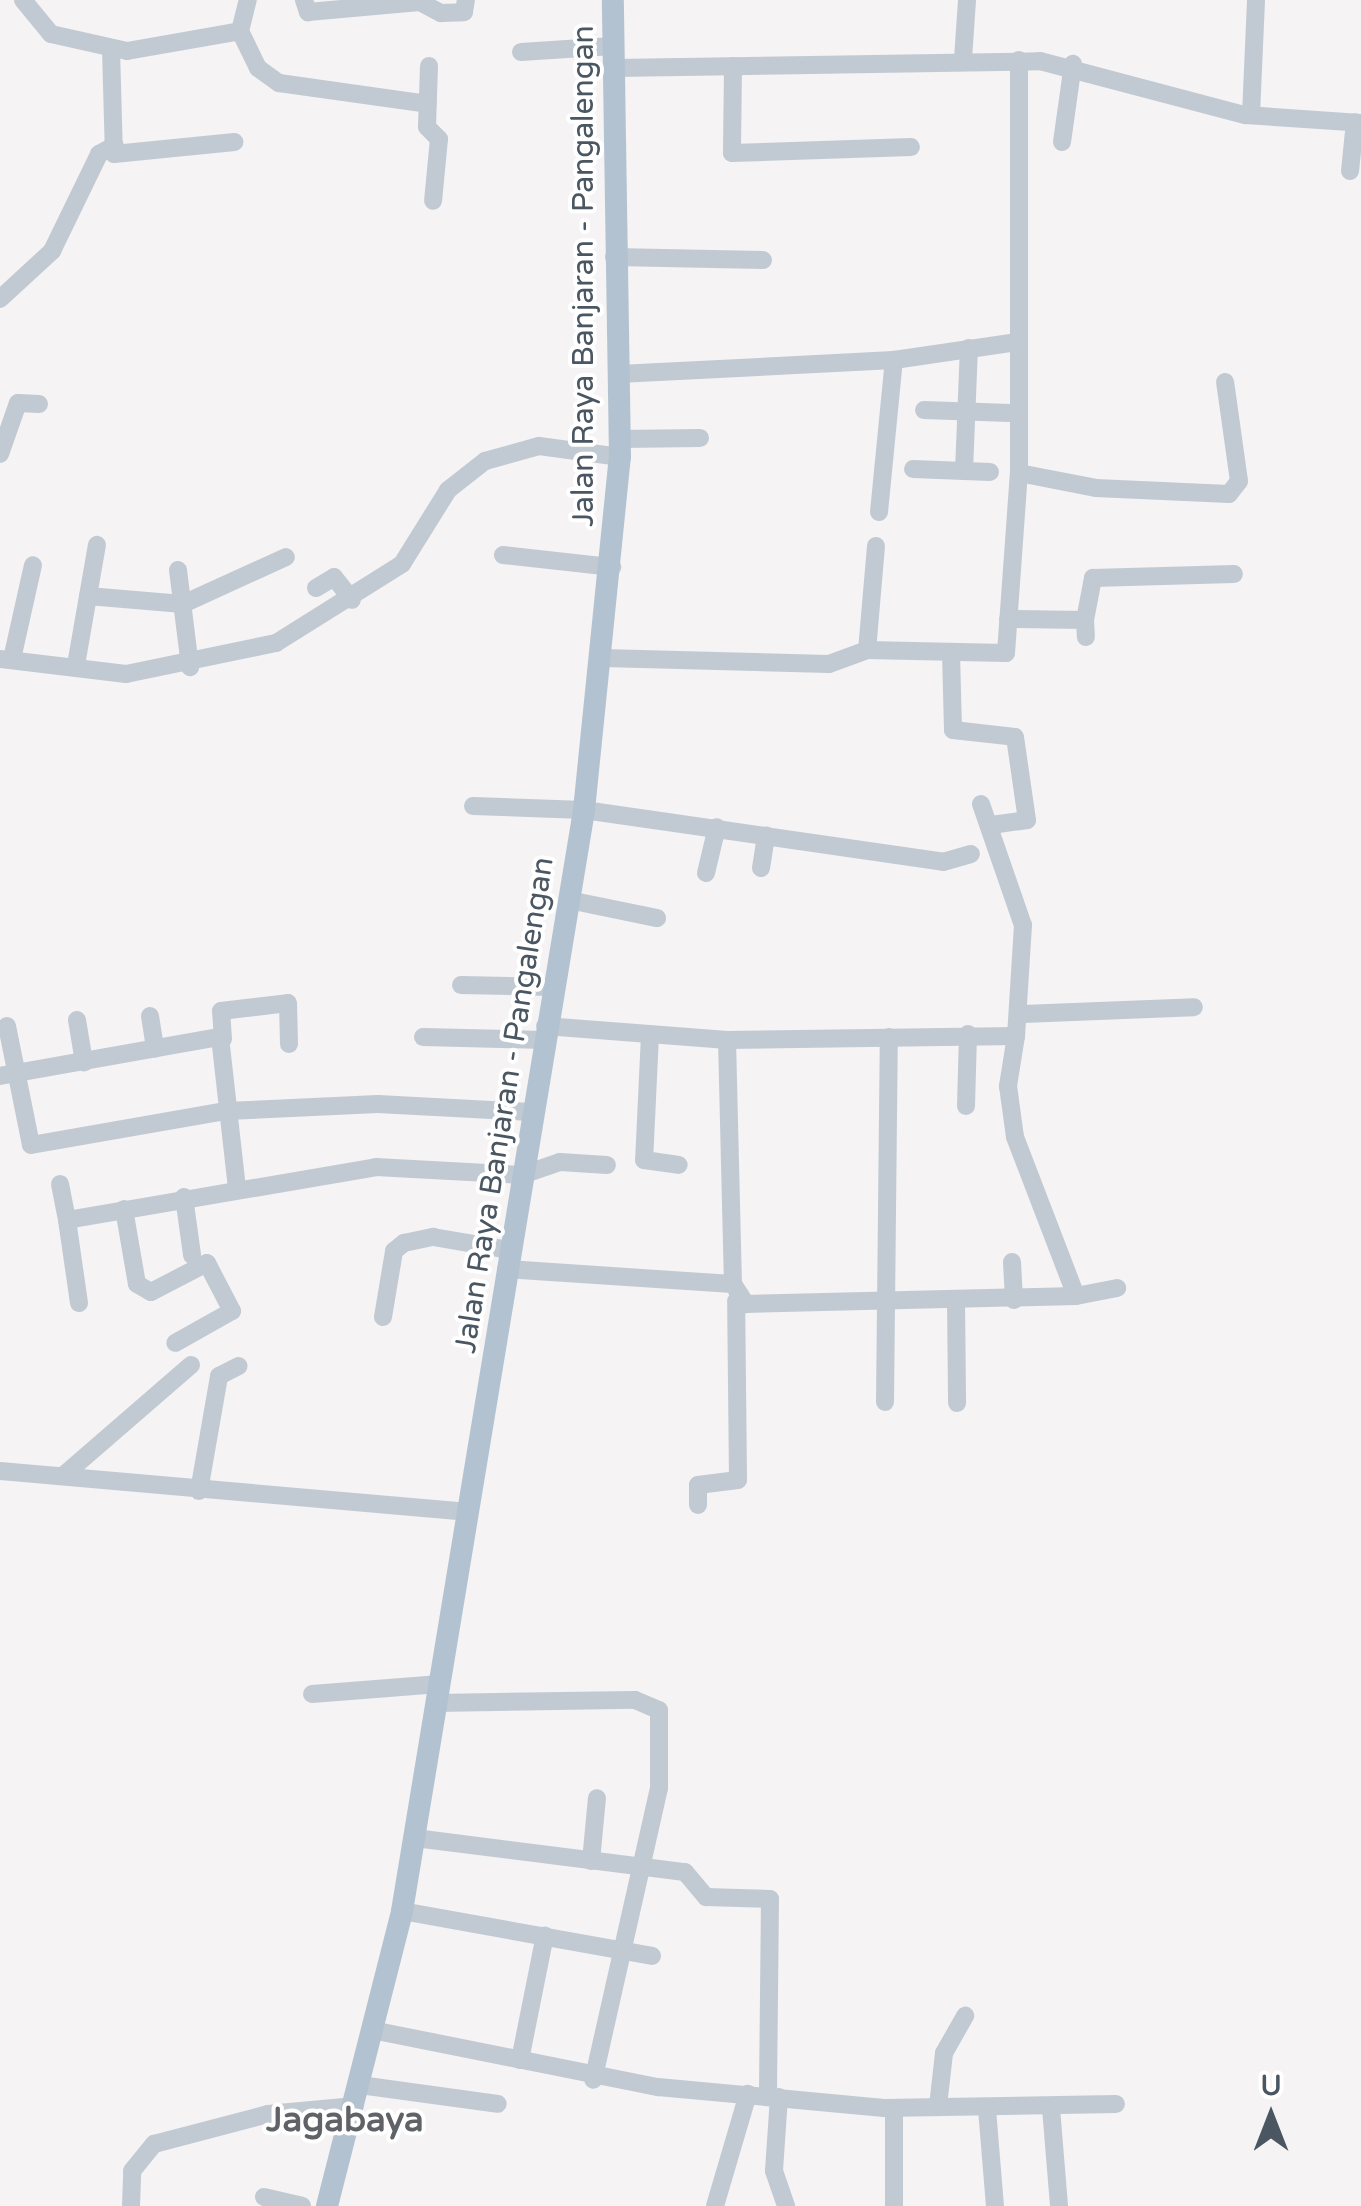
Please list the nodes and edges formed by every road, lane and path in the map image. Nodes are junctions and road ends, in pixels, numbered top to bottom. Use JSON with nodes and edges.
{"nodes":[{"id":1,"x":23,"y":0,"type":"edge"},
{"id":2,"x":248,"y":0,"type":"edge"},
{"id":3,"x":304,"y":0,"type":"edge"},
{"id":4,"x":466,"y":0,"type":"edge"},
{"id":5,"x":613,"y":0,"type":"edge"},
{"id":6,"x":967,"y":0,"type":"edge"},
{"id":7,"x":1256,"y":0,"type":"edge"},
{"id":8,"x":240,"y":31,"type":"junction"},
{"id":9,"x":111,"y":49,"type":"junction"},
{"id":10,"x":521,"y":52,"type":"dead end"},
{"id":11,"x":614,"y":57,"type":"junction"},
{"id":12,"x":964,"y":59,"type":"junction"},
{"id":13,"x":1019,"y":60,"type":"junction"},
{"id":14,"x":1074,"y":64,"type":"junction"},
{"id":15,"x":429,"y":66,"type":"dead end"},
{"id":16,"x":734,"y":66,"type":"junction"},
{"id":17,"x":428,"y":104,"type":"junction"},
{"id":18,"x":1251,"y":116,"type":"junction"},
{"id":19,"x":1358,"y":122,"type":"edge"},
{"id":20,"x":234,"y":142,"type":"dead end"},
{"id":21,"x":1062,"y":142,"type":"dead end"},
{"id":22,"x":912,"y":147,"type":"dead end"},
{"id":23,"x":114,"y":149,"type":"junction"},
{"id":24,"x":1350,"y":172,"type":"dead end"},
{"id":25,"x":433,"y":200,"type":"dead end"},
{"id":26,"x":614,"y":257,"type":"junction"},
{"id":27,"x":762,"y":260,"type":"dead end"},
{"id":28,"x":0,"y":299,"type":"edge"},
{"id":29,"x":1018,"y":342,"type":"junction"},
{"id":30,"x":969,"y":348,"type":"junction"},
{"id":31,"x":894,"y":360,"type":"junction"},
{"id":32,"x":620,"y":374,"type":"junction"},
{"id":33,"x":1225,"y":382,"type":"dead end"},
{"id":34,"x":39,"y":404,"type":"dead end"},
{"id":35,"x":924,"y":410,"type":"dead end"},
{"id":36,"x":967,"y":411,"type":"junction"},
{"id":37,"x":1010,"y":413,"type":"dead end"},
{"id":38,"x":700,"y":438,"type":"dead end"},
{"id":39,"x":620,"y":448,"type":"junction"},
{"id":40,"x":0,"y":454,"type":"edge"},
{"id":41,"x":913,"y":469,"type":"dead end"},
{"id":42,"x":964,"y":471,"type":"junction"},
{"id":43,"x":990,"y":472,"type":"dead end"},
{"id":44,"x":1019,"y":473,"type":"junction"},
{"id":45,"x":879,"y":512,"type":"dead end"},
{"id":46,"x":96,"y":545,"type":"dead end"},
{"id":47,"x":876,"y":546,"type":"dead end"},
{"id":48,"x":502,"y":555,"type":"dead end"},
{"id":49,"x":286,"y":557,"type":"dead end"},
{"id":50,"x":33,"y":565,"type":"dead end"},
{"id":51,"x":612,"y":566,"type":"junction"},
{"id":52,"x":178,"y":570,"type":"dead end"},
{"id":53,"x":1234,"y":574,"type":"dead end"},
{"id":54,"x":316,"y":588,"type":"dead end"},
{"id":55,"x":88,"y":596,"type":"junction"},
{"id":56,"x":352,"y":600,"type":"junction"},
{"id":57,"x":183,"y":604,"type":"junction"},
{"id":58,"x":1008,"y":619,"type":"junction"},
{"id":59,"x":867,"y":650,"type":"junction"},
{"id":60,"x":951,"y":653,"type":"junction"},
{"id":61,"x":603,"y":658,"type":"junction"},
{"id":62,"x":6,"y":659,"type":"edge"},
{"id":63,"x":76,"y":665,"type":"junction"},
{"id":64,"x":190,"y":667,"type":"junction"},
{"id":65,"x":981,"y":804,"type":"dead end"},
{"id":66,"x":473,"y":806,"type":"dead end"},
{"id":67,"x":584,"y":810,"type":"junction"},
{"id":68,"x":991,"y":825,"type":"junction"},
{"id":69,"x":717,"y":827,"type":"junction"},
{"id":70,"x":766,"y":834,"type":"junction"},
{"id":71,"x":972,"y":854,"type":"dead end"},
{"id":72,"x":761,"y":868,"type":"dead end"},
{"id":73,"x":706,"y":873,"type":"dead end"},
{"id":74,"x":570,"y":900,"type":"junction"},
{"id":75,"x":656,"y":918,"type":"dead end"},
{"id":76,"x":461,"y":985,"type":"dead end"},
{"id":77,"x":550,"y":988,"type":"junction"},
{"id":78,"x":1194,"y":1007,"type":"dead end"},
{"id":79,"x":1023,"y":1014,"type":"junction"},
{"id":80,"x":150,"y":1016,"type":"dead end"},
{"id":81,"x":77,"y":1020,"type":"dead end"},
{"id":82,"x":7,"y":1026,"type":"dead end"},
{"id":83,"x":544,"y":1033,"type":"junction"},
{"id":84,"x":968,"y":1034,"type":"junction"},
{"id":85,"x":650,"y":1035,"type":"junction"},
{"id":86,"x":1016,"y":1036,"type":"junction"},
{"id":87,"x":422,"y":1037,"type":"dead end"},
{"id":88,"x":889,"y":1037,"type":"junction"},
{"id":89,"x":223,"y":1039,"type":"junction"},
{"id":90,"x":727,"y":1040,"type":"junction"},
{"id":91,"x":289,"y":1044,"type":"dead end"},
{"id":92,"x":155,"y":1049,"type":"junction"},
{"id":93,"x":84,"y":1062,"type":"junction"},
{"id":94,"x":7,"y":1075,"type":"edge"},
{"id":95,"x":966,"y":1106,"type":"dead end"},
{"id":96,"x":226,"y":1111,"type":"junction"},
{"id":97,"x":530,"y":1112,"type":"junction"},
{"id":98,"x":607,"y":1164,"type":"dead end"},
{"id":99,"x":679,"y":1165,"type":"dead end"},
{"id":100,"x":522,"y":1175,"type":"junction"},
{"id":101,"x":60,"y":1184,"type":"dead end"},
{"id":102,"x":237,"y":1188,"type":"junction"},
{"id":103,"x":184,"y":1198,"type":"junction"},
{"id":104,"x":124,"y":1209,"type":"junction"},
{"id":105,"x":67,"y":1220,"type":"junction"},
{"id":106,"x":192,"y":1255,"type":"dead end"},
{"id":107,"x":507,"y":1259,"type":"junction"},
{"id":108,"x":1012,"y":1262,"type":"dead end"},
{"id":109,"x":1116,"y":1288,"type":"dead end"},
{"id":110,"x":735,"y":1293,"type":"junction"},
{"id":111,"x":1076,"y":1296,"type":"junction"},
{"id":112,"x":1014,"y":1300,"type":"junction"},
{"id":113,"x":80,"y":1302,"type":"dead end"},
{"id":114,"x":887,"y":1302,"type":"junction"},
{"id":115,"x":956,"y":1302,"type":"junction"},
{"id":116,"x":383,"y":1317,"type":"dead end"},
{"id":117,"x":175,"y":1343,"type":"dead end"},
{"id":118,"x":191,"y":1365,"type":"dead end"},
{"id":119,"x":239,"y":1366,"type":"dead end"},
{"id":120,"x":884,"y":1402,"type":"dead end"},
{"id":121,"x":958,"y":1404,"type":"dead end"},
{"id":122,"x":0,"y":1471,"type":"edge"},
{"id":123,"x":64,"y":1474,"type":"junction"},
{"id":124,"x":199,"y":1492,"type":"junction"},
{"id":125,"x":698,"y":1504,"type":"dead end"},
{"id":126,"x":466,"y":1512,"type":"junction"},
{"id":127,"x":438,"y":1693,"type":"junction"},
{"id":128,"x":312,"y":1694,"type":"dead end"},
{"id":129,"x":597,"y":1798,"type":"dead end"},
{"id":130,"x":415,"y":1838,"type":"junction"},
{"id":131,"x":591,"y":1861,"type":"junction"},
{"id":132,"x":638,"y":1868,"type":"junction"},
{"id":133,"x":402,"y":1911,"type":"junction"},
{"id":134,"x":545,"y":1936,"type":"junction"},
{"id":135,"x":618,"y":1948,"type":"junction"},
{"id":136,"x":652,"y":1956,"type":"dead end"},
{"id":137,"x":964,"y":2016,"type":"dead end"},
{"id":138,"x":372,"y":2030,"type":"junction"},
{"id":139,"x":520,"y":2060,"type":"junction"},
{"id":140,"x":593,"y":2080,"type":"junction"},
{"id":141,"x":748,"y":2094,"type":"junction"},
{"id":142,"x":357,"y":2096,"type":"junction"},
{"id":143,"x":773,"y":2096,"type":"junction"},
{"id":144,"x":498,"y":2104,"type":"dead end"},
{"id":145,"x":1116,"y":2104,"type":"dead end"},
{"id":146,"x":938,"y":2106,"type":"junction"},
{"id":147,"x":894,"y":2108,"type":"junction"},
{"id":148,"x":986,"y":2108,"type":"junction"},
{"id":149,"x":1051,"y":2108,"type":"junction"},
{"id":150,"x":264,"y":2197,"type":"dead end"},
{"id":151,"x":131,"y":2206,"type":"edge"},
{"id":152,"x":302,"y":2206,"type":"edge"},
{"id":153,"x":327,"y":2206,"type":"edge"},
{"id":154,"x":715,"y":2206,"type":"edge"},
{"id":155,"x":786,"y":2206,"type":"edge"},
{"id":156,"x":894,"y":2206,"type":"edge"},
{"id":157,"x":995,"y":2206,"type":"edge"},
{"id":158,"x":1059,"y":2206,"type":"edge"}],
"edges":[{"from":1,"to":9,"type":"street"},
{"from":2,"to":8,"type":"street"},
{"from":3,"to":4,"type":"street"},
{"from":5,"to":11,"type":"main road","name":"Jalan Raya Banjaran - Pangalengan"},
{"from":6,"to":12,"type":"street"},
{"from":7,"to":18,"type":"street"},
{"from":8,"to":9,"type":"street"},
{"from":8,"to":17,"type":"street"},
{"from":9,"to":23,"type":"street"},
{"from":10,"to":11,"type":"street"},
{"from":11,"to":16,"type":"street"},
{"from":11,"to":26,"type":"main road","name":"Jalan Raya Banjaran - Pangalengan"},
{"from":12,"to":13,"type":"street"},
{"from":12,"to":16,"type":"street"},
{"from":13,"to":14,"type":"street"},
{"from":13,"to":29,"type":"street"},
{"from":14,"to":18,"type":"street"},
{"from":14,"to":21,"type":"street"},
{"from":15,"to":17,"type":"street"},
{"from":16,"to":22,"type":"street"},
{"from":17,"to":25,"type":"street"},
{"from":18,"to":19,"type":"street"},
{"from":19,"to":24,"type":"street"},
{"from":20,"to":23,"type":"street"},
{"from":23,"to":28,"type":"street"},
{"from":26,"to":27,"type":"street"},
{"from":26,"to":32,"type":"main road","name":"Jalan Raya Banjaran - Pangalengan"},
{"from":29,"to":30,"type":"street"},
{"from":29,"to":44,"type":"street"},
{"from":30,"to":31,"type":"street"},
{"from":30,"to":36,"type":"street"},
{"from":31,"to":32,"type":"street"},
{"from":31,"to":45,"type":"street"},
{"from":32,"to":39,"type":"main road","name":"Jalan Raya Banjaran - Pangalengan"},
{"from":33,"to":44,"type":"street"},
{"from":34,"to":40,"type":"street"},
{"from":35,"to":36,"type":"street"},
{"from":36,"to":37,"type":"street"},
{"from":36,"to":42,"type":"street"},
{"from":38,"to":39,"type":"street"},
{"from":39,"to":51,"type":"main road","name":"Jalan Raya Banjaran - Pangalengan"},
{"from":39,"to":56,"type":"street"},
{"from":41,"to":42,"type":"street"},
{"from":42,"to":43,"type":"street"},
{"from":44,"to":58,"type":"street"},
{"from":46,"to":55,"type":"street"},
{"from":47,"to":59,"type":"street"},
{"from":48,"to":51,"type":"street"},
{"from":49,"to":57,"type":"street"},
{"from":50,"to":62,"type":"street"},
{"from":51,"to":61,"type":"main road","name":"Jalan Raya Banjaran - Pangalengan"},
{"from":52,"to":57,"type":"street"},
{"from":53,"to":58,"type":"street"},
{"from":54,"to":56,"type":"street"},
{"from":55,"to":57,"type":"street"},
{"from":55,"to":63,"type":"street"},
{"from":56,"to":64,"type":"street"},
{"from":57,"to":64,"type":"street"},
{"from":58,"to":60,"type":"street"},
{"from":59,"to":60,"type":"street"},
{"from":59,"to":61,"type":"street"},
{"from":60,"to":68,"type":"street"},
{"from":61,"to":67,"type":"main road","name":"Jalan Raya Banjaran - Pangalengan"},
{"from":62,"to":63,"type":"street"},
{"from":63,"to":64,"type":"street"},
{"from":65,"to":68,"type":"street"},
{"from":66,"to":67,"type":"street"},
{"from":67,"to":69,"type":"street"},
{"from":67,"to":74,"type":"main road","name":"Jalan Raya Banjaran - Pangalengan"},
{"from":68,"to":79,"type":"street"},
{"from":69,"to":70,"type":"street"},
{"from":69,"to":73,"type":"street"},
{"from":70,"to":71,"type":"street"},
{"from":70,"to":72,"type":"street"},
{"from":74,"to":75,"type":"street"},
{"from":74,"to":77,"type":"main road","name":"Jalan Raya Banjaran - Pangalengan"},
{"from":76,"to":77,"type":"street"},
{"from":77,"to":83,"type":"main road","name":"Jalan Raya Banjaran - Pangalengan"},
{"from":78,"to":79,"type":"street"},
{"from":79,"to":86,"type":"street"},
{"from":80,"to":92,"type":"street"},
{"from":81,"to":93,"type":"street"},
{"from":82,"to":94,"type":"street"},
{"from":83,"to":85,"type":"street"},
{"from":83,"to":87,"type":"street"},
{"from":83,"to":97,"type":"main road","name":"Jalan Raya Banjaran - Pangalengan"},
{"from":84,"to":86,"type":"street"},
{"from":84,"to":88,"type":"street"},
{"from":84,"to":95,"type":"street"},
{"from":85,"to":90,"type":"street"},
{"from":85,"to":99,"type":"street"},
{"from":86,"to":111,"type":"street"},
{"from":88,"to":90,"type":"street"},
{"from":88,"to":114,"type":"street"},
{"from":89,"to":91,"type":"street"},
{"from":89,"to":92,"type":"street"},
{"from":89,"to":96,"type":"street"},
{"from":90,"to":110,"type":"street"},
{"from":92,"to":93,"type":"street"},
{"from":93,"to":94,"type":"street"},
{"from":94,"to":96,"type":"street"},
{"from":96,"to":97,"type":"street"},
{"from":96,"to":102,"type":"street"},
{"from":97,"to":100,"type":"main road","name":"Jalan Raya Banjaran - Pangalengan"},
{"from":98,"to":100,"type":"street"},
{"from":100,"to":102,"type":"street"},
{"from":100,"to":107,"type":"main road","name":"Jalan Raya Banjaran - Pangalengan"},
{"from":101,"to":105,"type":"street"},
{"from":102,"to":103,"type":"street"},
{"from":103,"to":104,"type":"street"},
{"from":103,"to":106,"type":"street"},
{"from":104,"to":105,"type":"street"},
{"from":104,"to":117,"type":"street"},
{"from":105,"to":113,"type":"street"},
{"from":107,"to":110,"type":"street"},
{"from":107,"to":116,"type":"street"},
{"from":107,"to":126,"type":"main road","name":"Jalan Raya Banjaran - Pangalengan"},
{"from":108,"to":112,"type":"street"},
{"from":109,"to":111,"type":"street"},
{"from":110,"to":114,"type":"street"},
{"from":110,"to":125,"type":"street"},
{"from":111,"to":112,"type":"street"},
{"from":112,"to":115,"type":"street"},
{"from":114,"to":115,"type":"street"},
{"from":114,"to":120,"type":"street"},
{"from":115,"to":121,"type":"street"},
{"from":118,"to":123,"type":"street"},
{"from":119,"to":124,"type":"street"},
{"from":122,"to":123,"type":"street"},
{"from":123,"to":124,"type":"street"},
{"from":124,"to":126,"type":"street"},
{"from":126,"to":127,"type":"main road","name":"Jalan Raya Banjaran - Pangalengan"},
{"from":127,"to":128,"type":"street"},
{"from":127,"to":130,"type":"main road","name":"Jalan Raya Banjaran - Pangalengan"},
{"from":127,"to":132,"type":"street"},
{"from":129,"to":131,"type":"street"},
{"from":130,"to":131,"type":"street"},
{"from":130,"to":133,"type":"main road","name":"Jalan Raya Banjaran - Pangalengan"},
{"from":131,"to":132,"type":"street"},
{"from":132,"to":135,"type":"street"},
{"from":132,"to":143,"type":"street"},
{"from":133,"to":134,"type":"street"},
{"from":133,"to":138,"type":"main road","name":"Jalan Raya Banjaran - Pangalengan"},
{"from":134,"to":135,"type":"street"},
{"from":134,"to":139,"type":"street"},
{"from":135,"to":136,"type":"street"},
{"from":135,"to":140,"type":"street"},
{"from":137,"to":146,"type":"street"},
{"from":138,"to":139,"type":"street"},
{"from":138,"to":142,"type":"main road","name":"Jalan Raya Banjaran - Pangalengan"},
{"from":139,"to":140,"type":"street"},
{"from":140,"to":141,"type":"street"},
{"from":141,"to":143,"type":"street"},
{"from":141,"to":154,"type":"street"},
{"from":142,"to":144,"type":"street"},
{"from":142,"to":151,"type":"street"},
{"from":142,"to":153,"type":"main road","name":"Jalan Raya Banjaran - Pangalengan"},
{"from":143,"to":147,"type":"street"},
{"from":143,"to":155,"type":"street"},
{"from":145,"to":149,"type":"street"},
{"from":146,"to":147,"type":"street"},
{"from":146,"to":148,"type":"street"},
{"from":147,"to":156,"type":"street"},
{"from":148,"to":149,"type":"street"},
{"from":148,"to":157,"type":"street"},
{"from":149,"to":158,"type":"street"},
{"from":150,"to":152,"type":"street"}]}
